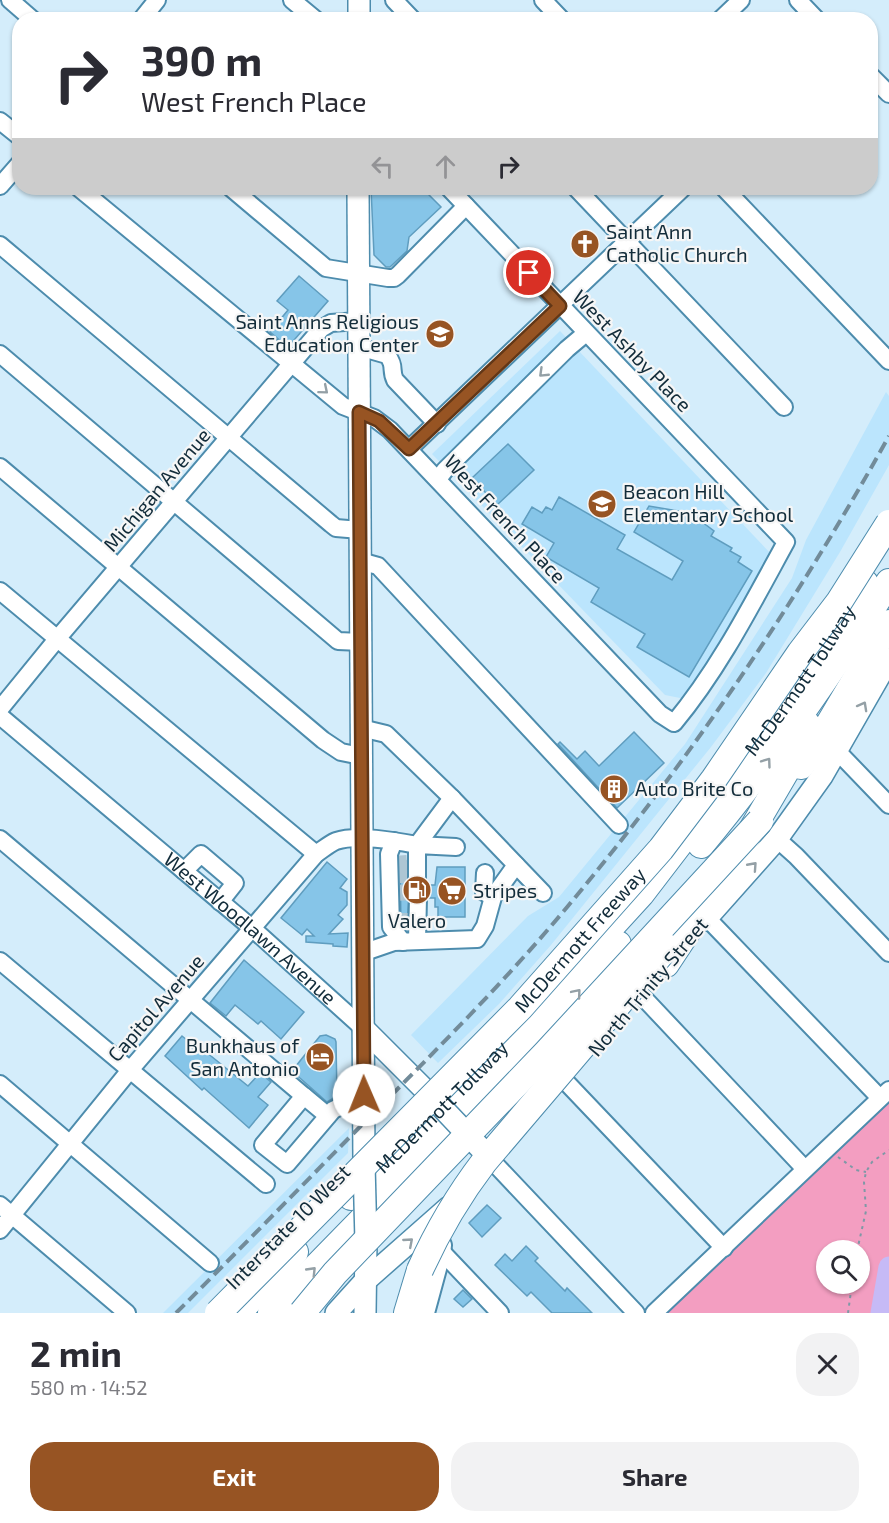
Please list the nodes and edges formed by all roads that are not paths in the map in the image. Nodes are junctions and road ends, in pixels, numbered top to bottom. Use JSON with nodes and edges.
{"nodes":[{"id":1,"x":10,"y":0,"type":"edge"},
{"id":2,"x":158,"y":0,"type":"edge"},
{"id":3,"x":394,"y":0,"type":"edge"},
{"id":4,"x":543,"y":0,"type":"edge"},
{"id":5,"x":741,"y":0,"type":"edge"},
{"id":6,"x":798,"y":0,"type":"edge"},
{"id":7,"x":24,"y":12,"type":"edge"},
{"id":8,"x":148,"y":12,"type":"edge"},
{"id":9,"x":405,"y":12,"type":"edge"},
{"id":10,"x":554,"y":12,"type":"edge"},
{"id":11,"x":728,"y":12,"type":"edge"},
{"id":12,"x":809,"y":12,"type":"edge"},
{"id":13,"x":878,"y":83,"type":"edge"},
{"id":14,"x":889,"y":94,"type":"edge"},
{"id":15,"x":0,"y":121,"type":"edge"},
{"id":16,"x":12,"y":131,"type":"edge"},
{"id":17,"x":12,"y":172,"type":"edge"},
{"id":18,"x":0,"y":186,"type":"edge"},
{"id":19,"x":87,"y":195,"type":"edge"},
{"id":20,"x":239,"y":195,"type":"edge"},
{"id":21,"x":358,"y":195,"type":"edge"},
{"id":22,"x":456,"y":195,"type":"edge"},
{"id":23,"x":583,"y":195,"type":"edge"},
{"id":24,"x":676,"y":195,"type":"edge"},
{"id":25,"x":731,"y":195,"type":"edge"},
{"id":26,"x":466,"y":206,"type":"junction"},
{"id":27,"x":628,"y":241,"type":"junction"},
{"id":28,"x":0,"y":245,"type":"edge"},
{"id":29,"x":358,"y":272,"type":"junction"},
{"id":30,"x":560,"y":306,"type":"junction"},
{"id":31,"x":358,"y":321,"type":"junction"},
{"id":32,"x":586,"y":333,"type":"junction"},
{"id":33,"x":359,"y":347,"type":"junction"},
{"id":34,"x":0,"y":354,"type":"edge"},
{"id":35,"x":889,"y":361,"type":"edge"},
{"id":36,"x":291,"y":363,"type":"junction"},
{"id":37,"x":784,"y":407,"type":"dead end"},
{"id":38,"x":359,"y":412,"type":"junction"},
{"id":39,"x":437,"y":423,"type":"junction"},
{"id":40,"x":230,"y":437,"type":"junction"},
{"id":41,"x":409,"y":449,"type":"junction"},
{"id":42,"x":0,"y":467,"type":"edge"},
{"id":43,"x":438,"y":479,"type":"junction"},
{"id":44,"x":175,"y":502,"type":"junction"},
{"id":45,"x":889,"y":523,"type":"edge"},
{"id":46,"x":360,"y":530,"type":"junction"},
{"id":47,"x":889,"y":543,"type":"edge"},
{"id":48,"x":360,"y":561,"type":"junction"},
{"id":49,"x":118,"y":568,"type":"junction"},
{"id":50,"x":889,"y":582,"type":"edge"},
{"id":51,"x":0,"y":591,"type":"edge"},
{"id":52,"x":887,"y":636,"type":"edge"},
{"id":53,"x":57,"y":639,"type":"junction"},
{"id":54,"x":361,"y":642,"type":"junction"},
{"id":55,"x":825,"y":681,"type":"junction"},
{"id":56,"x":0,"y":709,"type":"edge"},
{"id":57,"x":779,"y":714,"type":"junction"},
{"id":58,"x":0,"y":716,"type":"edge"},
{"id":59,"x":674,"y":723,"type":"joint"},
{"id":60,"x":361,"y":728,"type":"junction"},
{"id":61,"x":838,"y":752,"type":"junction"},
{"id":62,"x":361,"y":756,"type":"junction"},
{"id":63,"x":452,"y":798,"type":"junction"},
{"id":64,"x":889,"y":805,"type":"edge"},
{"id":65,"x":760,"y":821,"type":"junction"},
{"id":66,"x":619,"y":825,"type":"dead end"},
{"id":67,"x":0,"y":839,"type":"edge"},
{"id":68,"x":362,"y":839,"type":"junction"},
{"id":69,"x":777,"y":839,"type":"junction"},
{"id":70,"x":394,"y":841,"type":"junction"},
{"id":71,"x":417,"y":845,"type":"junction"},
{"id":72,"x":456,"y":847,"type":"dead end"},
{"id":73,"x":316,"y":854,"type":"junction"},
{"id":74,"x":516,"y":865,"type":"junction"},
{"id":75,"x":184,"y":871,"type":"junction"},
{"id":76,"x":221,"y":871,"type":"junction"},
{"id":77,"x":485,"y":873,"type":"dead end"},
{"id":78,"x":205,"y":889,"type":"junction"},
{"id":79,"x":403,"y":892,"type":"junction"},
{"id":80,"x":543,"y":893,"type":"dead end"},
{"id":81,"x":493,"y":897,"type":"junction"},
{"id":82,"x":220,"y":902,"type":"junction"},
{"id":83,"x":707,"y":918,"type":"junction"},
{"id":84,"x":253,"y":929,"type":"junction"},
{"id":85,"x":410,"y":941,"type":"junction"},
{"id":86,"x":362,"y":953,"type":"junction"},
{"id":87,"x":889,"y":953,"type":"edge"},
{"id":88,"x":0,"y":961,"type":"edge"},
{"id":89,"x":666,"y":964,"type":"junction"},
{"id":90,"x":642,"y":996,"type":"junction"},
{"id":91,"x":190,"y":1000,"type":"junction"},
{"id":92,"x":363,"y":1028,"type":"junction"},
{"id":93,"x":130,"y":1070,"type":"junction"},
{"id":94,"x":567,"y":1083,"type":"junction"},
{"id":95,"x":0,"y":1084,"type":"edge"},
{"id":96,"x":427,"y":1093,"type":"junction"},
{"id":97,"x":885,"y":1094,"type":"edge"},
{"id":98,"x":364,"y":1095,"type":"junction"},
{"id":99,"x":304,"y":1096,"type":"junction"},
{"id":100,"x":328,"y":1116,"type":"junction"},
{"id":101,"x":71,"y":1143,"type":"junction"},
{"id":102,"x":364,"y":1158,"type":"junction"},
{"id":103,"x":491,"y":1159,"type":"junction"},
{"id":104,"x":804,"y":1168,"type":"junction"},
{"id":105,"x":266,"y":1184,"type":"dead end"},
{"id":106,"x":6,"y":1210,"type":"edge"},
{"id":107,"x":430,"y":1223,"type":"junction"},
{"id":108,"x":0,"y":1230,"type":"edge"},
{"id":109,"x":724,"y":1248,"type":"junction"},
{"id":110,"x":442,"y":1252,"type":"junction"},
{"id":111,"x":210,"y":1263,"type":"dead end"},
{"id":112,"x":365,"y":1281,"type":"junction"},
{"id":113,"x":127,"y":1313,"type":"edge"},
{"id":114,"x":203,"y":1313,"type":"edge"},
{"id":115,"x":218,"y":1313,"type":"edge"},
{"id":116,"x":238,"y":1313,"type":"edge"},
{"id":117,"x":271,"y":1313,"type":"edge"},
{"id":118,"x":302,"y":1313,"type":"edge"},
{"id":119,"x":336,"y":1313,"type":"edge"},
{"id":120,"x":365,"y":1313,"type":"edge"},
{"id":121,"x":407,"y":1313,"type":"edge"},
{"id":122,"x":426,"y":1313,"type":"edge"},
{"id":123,"x":500,"y":1313,"type":"edge"},
{"id":124,"x":636,"y":1313,"type":"edge"},
{"id":125,"x":654,"y":1313,"type":"edge"}],
"edges":[{"from":1,"to":7,"type":"street"},
{"from":2,"to":8,"type":"street"},
{"from":3,"to":9,"type":"street"},
{"from":4,"to":10,"type":"street"},
{"from":5,"to":11,"type":"street"},
{"from":6,"to":12,"type":"street"},
{"from":13,"to":14,"type":"street"},
{"from":15,"to":16,"type":"street"},
{"from":17,"to":18,"type":"street"},
{"from":19,"to":36,"type":"street","name":"West French Place"},
{"from":20,"to":29,"type":"street"},
{"from":21,"to":29,"type":"main road"},
{"from":22,"to":26,"type":"street","name":"West Ashby Place"},
{"from":23,"to":27,"type":"street"},
{"from":24,"to":27,"type":"street"},
{"from":25,"to":35,"type":"street"},
{"from":26,"to":29,"type":"street"},
{"from":26,"to":30,"type":"street","name":"West Ashby Place"},
{"from":27,"to":30,"type":"street"},
{"from":27,"to":37,"type":"street"},
{"from":28,"to":40,"type":"street"},
{"from":29,"to":31,"type":"main road"},
{"from":30,"to":32,"type":"street","name":"West Ashby Place"},
{"from":30,"to":39,"type":"street"},
{"from":31,"to":33,"type":"main road"},
{"from":31,"to":36,"type":"street","name":"Michigan Avenue"},
{"from":32,"to":43,"type":"street","one_way":true},
{"from":32,"to":59,"type":"street","name":"West Ashby Place"},
{"from":33,"to":38,"type":"main road"},
{"from":33,"to":39,"type":"street"},
{"from":34,"to":44,"type":"street"},
{"from":36,"to":38,"type":"street","name":"West French Place","one_way":true},
{"from":36,"to":40,"type":"street","name":"Michigan Avenue"},
{"from":38,"to":41,"type":"street","name":"West French Place"},
{"from":38,"to":46,"type":"main road"},
{"from":39,"to":41,"type":"street"},
{"from":40,"to":44,"type":"street","name":"Michigan Avenue"},
{"from":40,"to":46,"type":"street"},
{"from":41,"to":43,"type":"street","name":"West French Place"},
{"from":42,"to":49,"type":"street"},
{"from":43,"to":59,"type":"street","name":"West French Place"},
{"from":44,"to":49,"type":"street","name":"Michigan Avenue"},
{"from":44,"to":54,"type":"street"},
{"from":45,"to":115,"type":"highway","name":"McDermott Freeway","bridge":true},
{"from":46,"to":48,"type":"main road"},
{"from":47,"to":57,"type":"highway","name":"McDermott Tollway"},
{"from":48,"to":54,"type":"main road"},
{"from":48,"to":66,"type":"street"},
{"from":49,"to":53,"type":"street","name":"Michigan Avenue"},
{"from":49,"to":62,"type":"street"},
{"from":50,"to":55,"type":"highway","name":"McDermott Tollway"},
{"from":51,"to":53,"type":"street"},
{"from":61,"to":52,"type":"main road","name":"North Trinity Street","one_way":true},
{"from":52,"to":65,"type":"highway"},
{"from":53,"to":56,"type":"street","name":"Michigan Avenue"},
{"from":53,"to":73,"type":"street"},
{"from":54,"to":60,"type":"main road"},
{"from":55,"to":89,"type":"highway"},
{"from":117,"to":55,"type":"highway","name":"McDermott Tollway","one_way":true},
{"from":57,"to":96,"type":"highway"},
{"from":57,"to":116,"type":"highway","name":"McDermott Tollway"},
{"from":58,"to":75,"type":"street","name":"West Woodlawn Avenue"},
{"from":60,"to":62,"type":"main road"},
{"from":60,"to":63,"type":"street"},
{"from":61,"to":64,"type":"street"},
{"from":61,"to":69,"type":"main road","name":"North Trinity Street"},
{"from":62,"to":68,"type":"main road"},
{"from":63,"to":71,"type":"street"},
{"from":63,"to":74,"type":"street"},
{"from":65,"to":118,"type":"highway","bridge":true},
{"from":65,"to":121,"type":"highway","bridge":true},
{"from":67,"to":91,"type":"street"},
{"from":68,"to":70,"type":"street","name":"Capitol Avenue"},
{"from":68,"to":73,"type":"street","name":"Capitol Avenue"},
{"from":68,"to":86,"type":"main road"},
{"from":83,"to":69,"type":"main road","name":"North Trinity Street","one_way":true},
{"from":69,"to":87,"type":"street"},
{"from":70,"to":71,"type":"street","name":"Capitol Avenue"},
{"from":70,"to":79,"type":"street"},
{"from":71,"to":72,"type":"street","name":"Capitol Avenue"},
{"from":71,"to":79,"type":"street"},
{"from":73,"to":84,"type":"street","name":"Capitol Avenue"},
{"from":74,"to":80,"type":"street"},
{"from":74,"to":81,"type":"street"},
{"from":75,"to":76,"type":"street"},
{"from":75,"to":78,"type":"street","name":"West Woodlawn Avenue"},
{"from":76,"to":78,"type":"street"},
{"from":76,"to":82,"type":"street"},
{"from":77,"to":81,"type":"street"},
{"from":78,"to":82,"type":"street","name":"West Woodlawn Avenue"},
{"from":79,"to":85,"type":"street"},
{"from":79,"to":85,"type":"street"},
{"from":81,"to":85,"type":"street"},
{"from":82,"to":84,"type":"street","name":"West Woodlawn Avenue"},
{"from":83,"to":89,"type":"main road","name":"North Trinity Street"},
{"from":83,"to":97,"type":"street"},
{"from":84,"to":91,"type":"street","name":"Capitol Avenue"},
{"from":84,"to":92,"type":"street","name":"West Woodlawn Avenue"},
{"from":85,"to":86,"type":"street"},
{"from":86,"to":92,"type":"main road"},
{"from":88,"to":93,"type":"street"},
{"from":89,"to":90,"type":"main road","name":"North Trinity Street"},
{"from":90,"to":94,"type":"main road","name":"North Trinity Street"},
{"from":90,"to":104,"type":"street"},
{"from":91,"to":93,"type":"street","name":"Capitol Avenue"},
{"from":91,"to":99,"type":"street"},
{"from":92,"to":96,"type":"main road","name":"West Woodlawn Avenue"},
{"from":92,"to":98,"type":"main road"},
{"from":93,"to":101,"type":"street","name":"Capitol Avenue"},
{"from":93,"to":105,"type":"street"},
{"from":94,"to":103,"type":"main road","name":"North Trinity Street"},
{"from":94,"to":109,"type":"street"},
{"from":95,"to":101,"type":"street"},
{"from":96,"to":102,"type":"main road","name":"Interstate 10 West"},
{"from":96,"to":103,"type":"main road","name":"West Woodlawn Avenue","bridge":true},
{"from":97,"to":104,"type":"street"},
{"from":98,"to":100,"type":"street"},
{"from":98,"to":102,"type":"main road"},
{"from":99,"to":100,"type":"street"},
{"from":99,"to":100,"type":"street"},
{"from":101,"to":106,"type":"street","name":"Capitol Avenue"},
{"from":101,"to":111,"type":"street"},
{"from":102,"to":112,"type":"main road","bridge":true},
{"from":102,"to":114,"type":"main road","name":"Interstate 10 West"},
{"from":103,"to":107,"type":"main road","name":"North Trinity Street"},
{"from":103,"to":124,"type":"street","name":"West Woodlawn Avenue"},
{"from":104,"to":109,"type":"street"},
{"from":106,"to":108,"type":"street","name":"Capitol Avenue"},
{"from":106,"to":113,"type":"street"},
{"from":107,"to":110,"type":"street"},
{"from":112,"to":107,"type":"main road","name":"North Trinity Street","one_way":true},
{"from":109,"to":125,"type":"street"},
{"from":110,"to":122,"type":"street"},
{"from":110,"to":123,"type":"street"},
{"from":112,"to":119,"type":"main road"},
{"from":112,"to":120,"type":"main road"}]}
